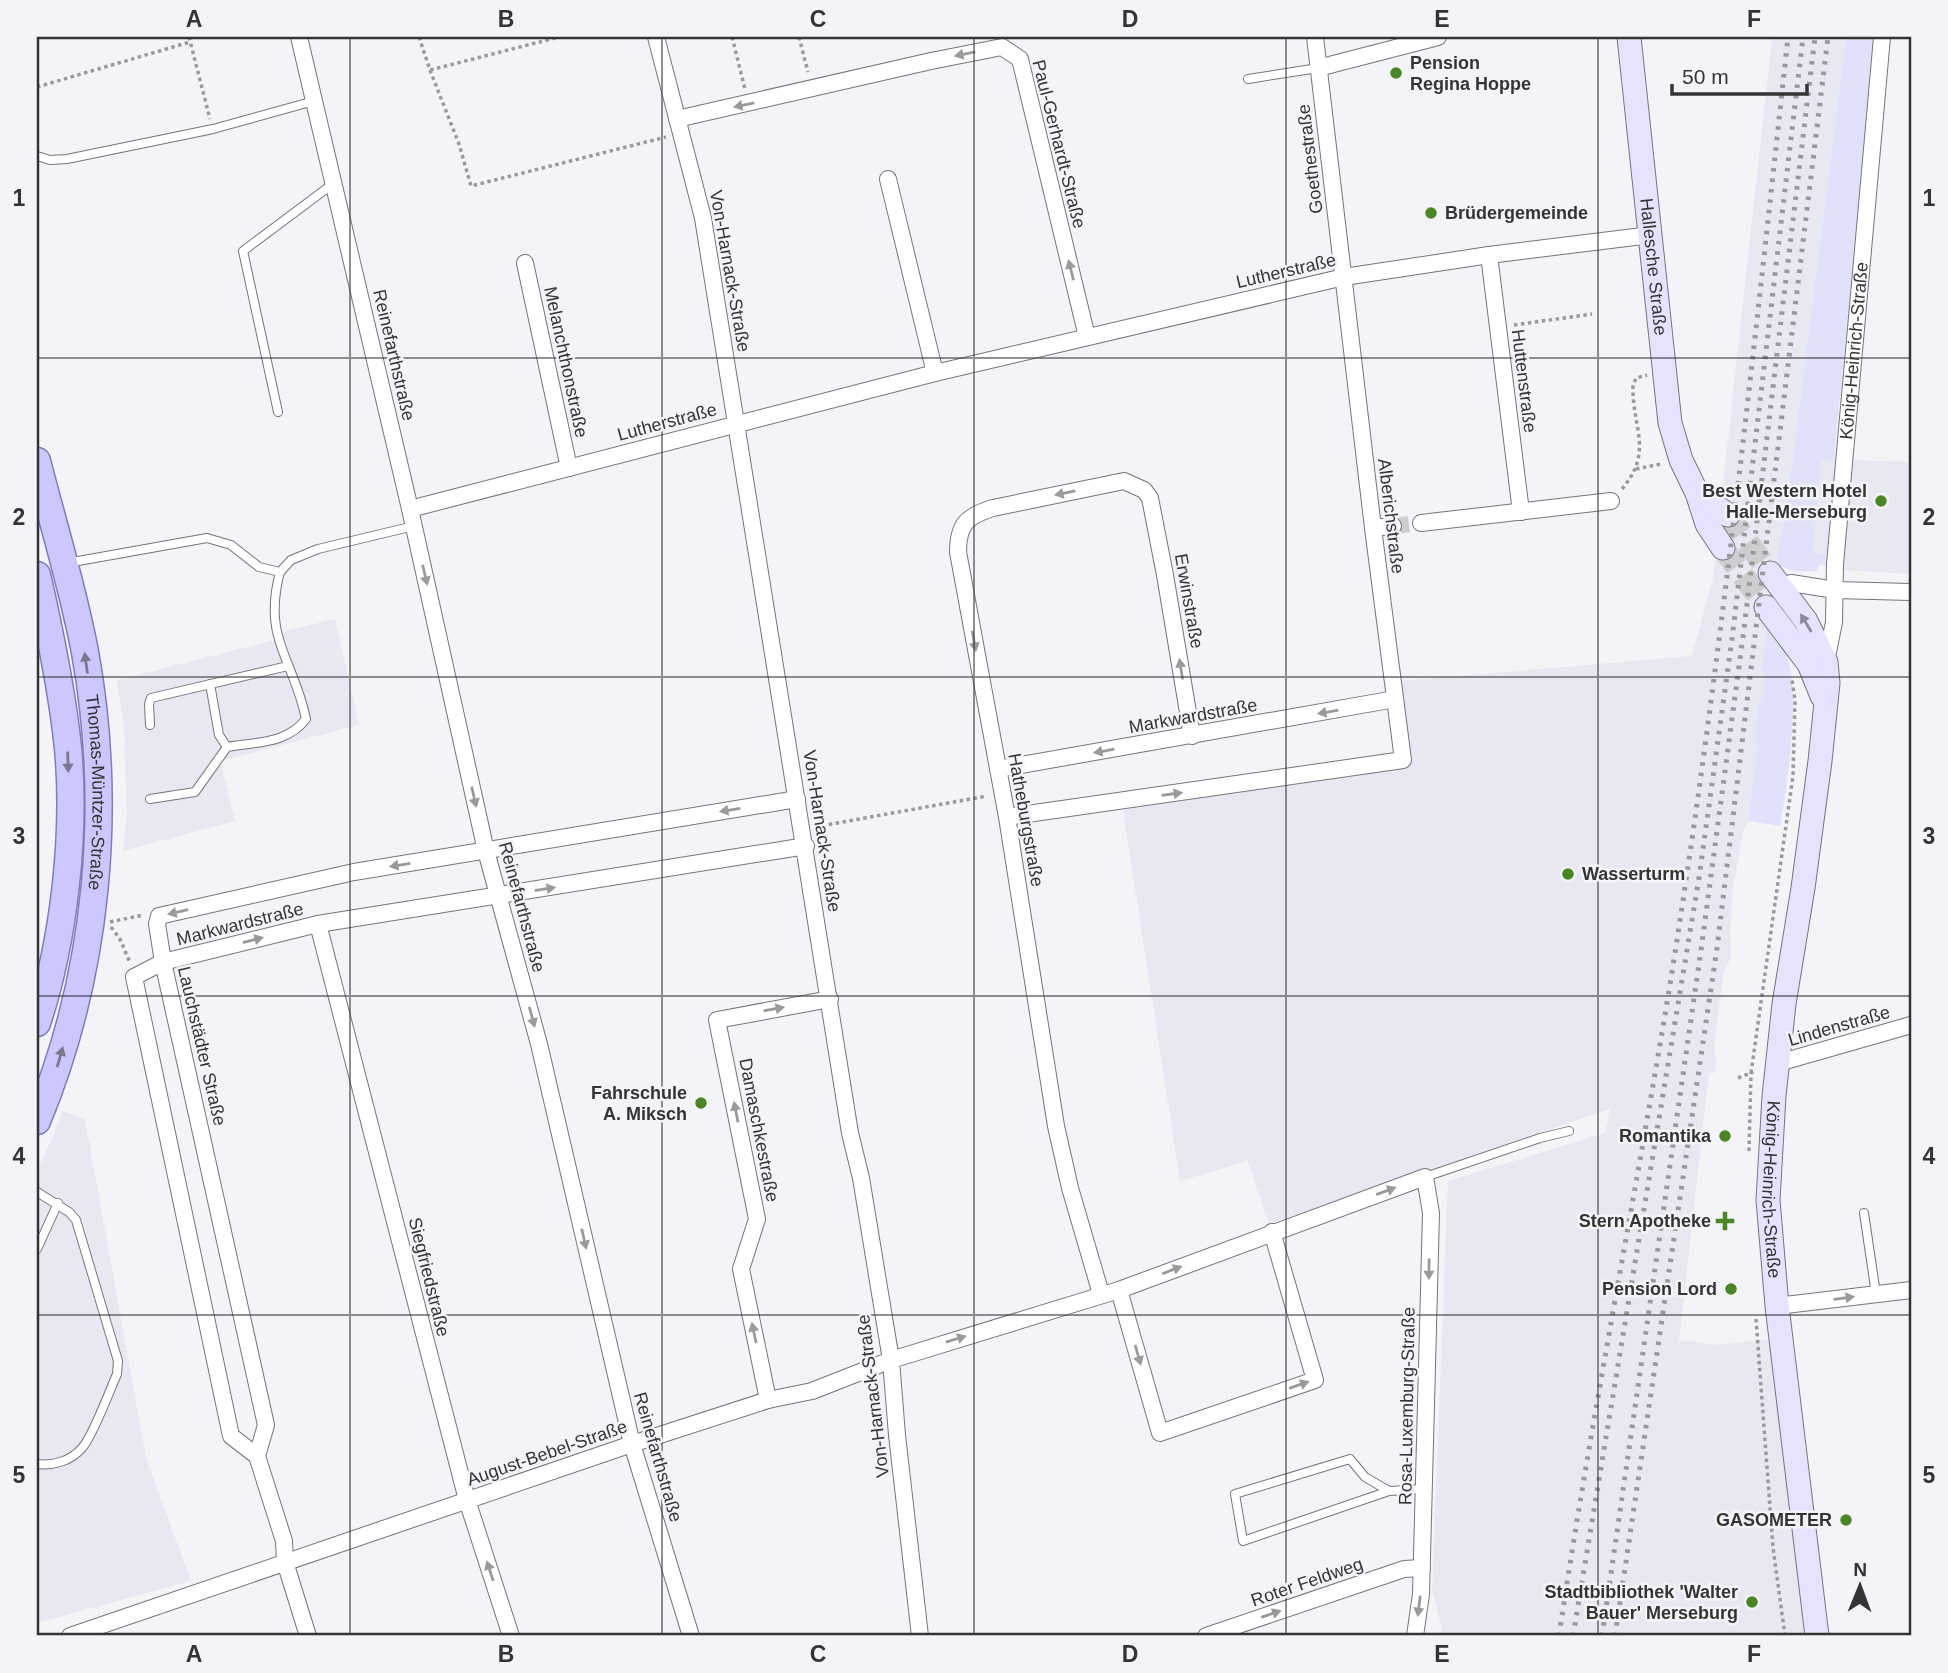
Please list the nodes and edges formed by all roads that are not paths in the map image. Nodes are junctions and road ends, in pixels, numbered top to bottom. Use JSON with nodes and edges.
{"nodes":[{"id":1,"x":299,"y":37,"type":"edge"},
{"id":2,"x":656,"y":37,"type":"edge"},
{"id":3,"x":1315,"y":37,"type":"edge"},
{"id":4,"x":1438,"y":37,"type":"edge"},
{"id":5,"x":1629,"y":37,"type":"edge"},
{"id":6,"x":1882,"y":37,"type":"edge"},
{"id":7,"x":1318,"y":68,"type":"junction"},
{"id":8,"x":1248,"y":79,"type":"dead end"},
{"id":9,"x":314,"y":101,"type":"junction"},
{"id":10,"x":679,"y":126,"type":"junction"},
{"id":11,"x":37,"y":156,"type":"edge"},
{"id":12,"x":888,"y":179,"type":"dead end"},
{"id":13,"x":334,"y":183,"type":"junction"},
{"id":14,"x":1651,"y":234,"type":"junction"},
{"id":15,"x":1489,"y":255,"type":"junction"},
{"id":16,"x":525,"y":263,"type":"dead end"},
{"id":17,"x":1343,"y":277,"type":"junction"},
{"id":18,"x":1087,"y":337,"type":"junction"},
{"id":19,"x":935,"y":373,"type":"junction"},
{"id":20,"x":278,"y":412,"type":"dead end"},
{"id":21,"x":737,"y":424,"type":"junction"},
{"id":22,"x":37,"y":461,"type":"edge"},
{"id":23,"x":569,"y":468,"type":"junction"},
{"id":24,"x":1132,"y":482,"type":"joint"},
{"id":25,"x":1697,"y":493,"type":"junction"},
{"id":26,"x":1611,"y":501,"type":"road end"},
{"id":27,"x":410,"y":509,"type":"junction"},
{"id":28,"x":1521,"y":512,"type":"junction"},
{"id":29,"x":1728,"y":515,"type":"tunnel mouth"},
{"id":30,"x":1421,"y":523,"type":"tunnel mouth"},
{"id":31,"x":414,"y":526,"type":"junction"},
{"id":32,"x":1393,"y":526,"type":"tunnel mouth"},
{"id":33,"x":1373,"y":528,"type":"junction"},
{"id":34,"x":1723,"y":548,"type":"tunnel mouth"},
{"id":35,"x":64,"y":564,"type":"junction"},
{"id":36,"x":280,"y":572,"type":"junction"},
{"id":37,"x":37,"y":575,"type":"edge"},
{"id":38,"x":1775,"y":580,"type":"joint"},
{"id":39,"x":1835,"y":590,"type":"junction"},
{"id":40,"x":1911,"y":592,"type":"edge"},
{"id":41,"x":1766,"y":607,"type":"tunnel mouth"},
{"id":42,"x":1826,"y":662,"type":"junction"},
{"id":43,"x":288,"y":666,"type":"junction"},
{"id":44,"x":210,"y":684,"type":"junction"},
{"id":45,"x":1395,"y":699,"type":"junction"},
{"id":46,"x":1824,"y":702,"type":"junction"},
{"id":47,"x":150,"y":725,"type":"dead end"},
{"id":48,"x":1192,"y":736,"type":"junction"},
{"id":49,"x":227,"y":747,"type":"junction"},
{"id":50,"x":998,"y":769,"type":"junction"},
{"id":51,"x":150,"y":799,"type":"dead end"},
{"id":52,"x":797,"y":799,"type":"junction"},
{"id":53,"x":1007,"y":817,"type":"junction"},
{"id":54,"x":804,"y":838,"type":"junction"},
{"id":55,"x":486,"y":851,"type":"junction"},
{"id":56,"x":500,"y":896,"type":"junction"},
{"id":57,"x":318,"y":924,"type":"junction"},
{"id":58,"x":163,"y":962,"type":"junction"},
{"id":59,"x":830,"y":999,"type":"junction"},
{"id":60,"x":37,"y":1023,"type":"edge"},
{"id":61,"x":1911,"y":1024,"type":"edge"},
{"id":62,"x":1778,"y":1063,"type":"junction"},
{"id":63,"x":37,"y":1121,"type":"edge"},
{"id":64,"x":1569,"y":1131,"type":"dead end"},
{"id":65,"x":1425,"y":1177,"type":"junction"},
{"id":66,"x":37,"y":1192,"type":"edge"},
{"id":67,"x":58,"y":1203,"type":"junction"},
{"id":68,"x":1864,"y":1213,"type":"dead end"},
{"id":69,"x":1272,"y":1232,"type":"junction"},
{"id":70,"x":37,"y":1249,"type":"edge"},
{"id":71,"x":1119,"y":1290,"type":"junction"},
{"id":72,"x":1911,"y":1290,"type":"edge"},
{"id":73,"x":1101,"y":1294,"type":"junction"},
{"id":74,"x":1876,"y":1294,"type":"junction"},
{"id":75,"x":1777,"y":1306,"type":"junction"},
{"id":76,"x":891,"y":1360,"type":"junction"},
{"id":77,"x":768,"y":1400,"type":"junction"},
{"id":78,"x":632,"y":1444,"type":"junction"},
{"id":79,"x":257,"y":1456,"type":"junction"},
{"id":80,"x":37,"y":1464,"type":"edge"},
{"id":81,"x":1424,"y":1489,"type":"junction"},
{"id":82,"x":1389,"y":1491,"type":"junction"},
{"id":83,"x":467,"y":1500,"type":"junction"},
{"id":84,"x":285,"y":1562,"type":"junction"},
{"id":85,"x":1422,"y":1568,"type":"junction"},
{"id":86,"x":69,"y":1636,"type":"edge"},
{"id":87,"x":308,"y":1636,"type":"edge"},
{"id":88,"x":511,"y":1636,"type":"edge"},
{"id":89,"x":691,"y":1636,"type":"edge"},
{"id":90,"x":920,"y":1636,"type":"edge"},
{"id":91,"x":1206,"y":1636,"type":"edge"},
{"id":92,"x":1415,"y":1636,"type":"edge"},
{"id":93,"x":1816,"y":1636,"type":"edge"}],
"edges":[{"from":1,"to":9,"type":"street","name":"Reinefarthstraße"},
{"from":2,"to":10,"type":"street","name":"Von-Harnack-Straße"},
{"from":3,"to":7,"type":"street","name":"Goethestraße"},
{"from":4,"to":7,"type":"street"},
{"from":5,"to":14,"type":"main road","name":"Hallesche Straße"},
{"from":6,"to":39,"type":"street","name":"König-Heinrich-Straße"},
{"from":7,"to":8,"type":"lane"},
{"from":7,"to":17,"type":"street","name":"Goethestraße"},
{"from":9,"to":11,"type":"lane"},
{"from":9,"to":13,"type":"street","name":"Reinefarthstraße"},
{"from":18,"to":10,"type":"street","name":"Paul-Gerhardt-Straße","one_way":true},
{"from":10,"to":21,"type":"street","name":"Von-Harnack-Straße"},
{"from":12,"to":19,"type":"street"},
{"from":13,"to":20,"type":"lane"},
{"from":13,"to":27,"type":"street","name":"Reinefarthstraße"},
{"from":14,"to":15,"type":"street","name":"Lutherstraße"},
{"from":14,"to":25,"type":"main road","name":"Hallesche Straße"},
{"from":15,"to":17,"type":"street","name":"Lutherstraße"},
{"from":15,"to":28,"type":"street","name":"Huttenstraße"},
{"from":16,"to":23,"type":"street","name":"Melanchthonstraße"},
{"from":17,"to":18,"type":"street","name":"Lutherstraße"},
{"from":17,"to":33,"type":"street","name":"Alberichstraße"},
{"from":18,"to":19,"type":"street","name":"Lutherstraße"},
{"from":19,"to":21,"type":"street","name":"Lutherstraße"},
{"from":21,"to":23,"type":"street","name":"Lutherstraße"},
{"from":21,"to":52,"type":"street","name":"Von-Harnack-Straße"},
{"from":22,"to":35,"type":"main road","name":"Thomas-Müntzer-Straße"},
{"from":23,"to":27,"type":"street","name":"Lutherstraße"},
{"from":48,"to":24,"type":"street","name":"Erwinstraße","one_way":true},
{"from":24,"to":50,"type":"street","name":"Hatheburgstraße","one_way":true},
{"from":25,"to":29,"type":"main road"},
{"from":25,"to":34,"type":"main road","name":"Hallesche Straße"},
{"from":26,"to":28,"type":"street"},
{"from":27,"to":31,"type":"street","name":"Reinefarthstraße"},
{"from":28,"to":30,"type":"street"},
{"from":31,"to":36,"type":"lane"},
{"from":31,"to":55,"type":"street","name":"Reinefarthstraße","one_way":true},
{"from":32,"to":33,"type":"street"},
{"from":33,"to":45,"type":"street","name":"Alberichstraße"},
{"from":35,"to":36,"type":"lane"},
{"from":63,"to":35,"type":"main road","name":"Thomas-Müntzer-Straße","one_way":true},
{"from":36,"to":43,"type":"lane"},
{"from":37,"to":60,"type":"main road","name":"Thomas-Müntzer-Straße","one_way":true},
{"from":38,"to":39,"type":"street"},
{"from":42,"to":38,"type":"main road","name":"König-Heinrich-Straße","one_way":true},
{"from":39,"to":40,"type":"street"},
{"from":39,"to":42,"type":"street","name":"König-Heinrich-Straße"},
{"from":41,"to":46,"type":"main road","name":"König-Heinrich-Straße"},
{"from":42,"to":46,"type":"main road","name":"König-Heinrich-Straße"},
{"from":43,"to":44,"type":"lane"},
{"from":43,"to":49,"type":"lane"},
{"from":44,"to":47,"type":"lane"},
{"from":44,"to":49,"type":"lane"},
{"from":45,"to":48,"type":"street","name":"Markwardstraße","one_way":true},
{"from":53,"to":45,"type":"street","name":"Alberichstraße","one_way":true},
{"from":46,"to":62,"type":"main road","name":"König-Heinrich-Straße"},
{"from":48,"to":50,"type":"street","name":"Markwardstraße","one_way":true},
{"from":49,"to":51,"type":"lane"},
{"from":50,"to":53,"type":"street","name":"Hatheburgstraße"},
{"from":52,"to":54,"type":"street","name":"Von-Harnack-Straße"},
{"from":52,"to":55,"type":"street","name":"Markwardstraße","one_way":true},
{"from":53,"to":73,"type":"street","name":"Hatheburgstraße"},
{"from":56,"to":54,"type":"street","name":"Markwardstraße","one_way":true},
{"from":54,"to":59,"type":"street","name":"Von-Harnack-Straße"},
{"from":55,"to":56,"type":"street","name":"Reinefarthstraße"},
{"from":55,"to":58,"type":"street","name":"Markwardstraße","one_way":true},
{"from":56,"to":57,"type":"street","name":"Markwardstraße"},
{"from":56,"to":78,"type":"street","name":"Reinefarthstraße","one_way":true},
{"from":58,"to":57,"type":"street","name":"Markwardstraße","one_way":true},
{"from":57,"to":83,"type":"street","name":"Siegfriedstraße"},
{"from":58,"to":79,"type":"street","name":"Lauchstädter Straße"},
{"from":58,"to":79,"type":"street","name":"Lauchstädter Straße"},
{"from":59,"to":76,"type":"street","name":"Von-Harnack-Straße"},
{"from":77,"to":59,"type":"street","name":"Damaschkestraße","one_way":true},
{"from":61,"to":62,"type":"street","name":"Lindenstraße"},
{"from":62,"to":75,"type":"main road","name":"König-Heinrich-Straße"},
{"from":64,"to":65,"type":"lane"},
{"from":69,"to":65,"type":"street","name":"August-Bebel-Straße","one_way":true},
{"from":65,"to":81,"type":"street","name":"Rosa-Luxemburg-Straße","one_way":true},
{"from":66,"to":67,"type":"lane"},
{"from":67,"to":70,"type":"lane"},
{"from":67,"to":80,"type":"lane"},
{"from":68,"to":74,"type":"lane"},
{"from":71,"to":69,"type":"street","name":"August-Bebel-Straße","one_way":true},
{"from":71,"to":69,"type":"street","one_way":true},
{"from":71,"to":73,"type":"street","name":"August-Bebel-Straße"},
{"from":72,"to":74,"type":"street"},
{"from":76,"to":73,"type":"street","name":"August-Bebel-Straße","one_way":true},
{"from":75,"to":74,"type":"street","one_way":true},
{"from":75,"to":93,"type":"main road","name":"König-Heinrich-Straße"},
{"from":76,"to":77,"type":"street","name":"August-Bebel-Straße"},
{"from":76,"to":90,"type":"street","name":"Von-Harnack-Straße"},
{"from":77,"to":78,"type":"street","name":"August-Bebel-Straße"},
{"from":78,"to":83,"type":"street","name":"August-Bebel-Straße"},
{"from":78,"to":89,"type":"street","name":"Reinefarthstraße"},
{"from":79,"to":84,"type":"street"},
{"from":81,"to":82,"type":"lane"},
{"from":81,"to":85,"type":"street","name":"Rosa-Luxemburg-Straße"},
{"from":82,"to":82,"type":"lane"},
{"from":83,"to":84,"type":"street","name":"August-Bebel-Straße"},
{"from":88,"to":83,"type":"street","name":"Siegfriedstraße","one_way":true},
{"from":84,"to":86,"type":"street","name":"August-Bebel-Straße"},
{"from":84,"to":87,"type":"street"},
{"from":91,"to":85,"type":"street","name":"Roter Feldweg","one_way":true},
{"from":85,"to":92,"type":"street","name":"Rosa-Luxemburg-Straße","one_way":true}]}
